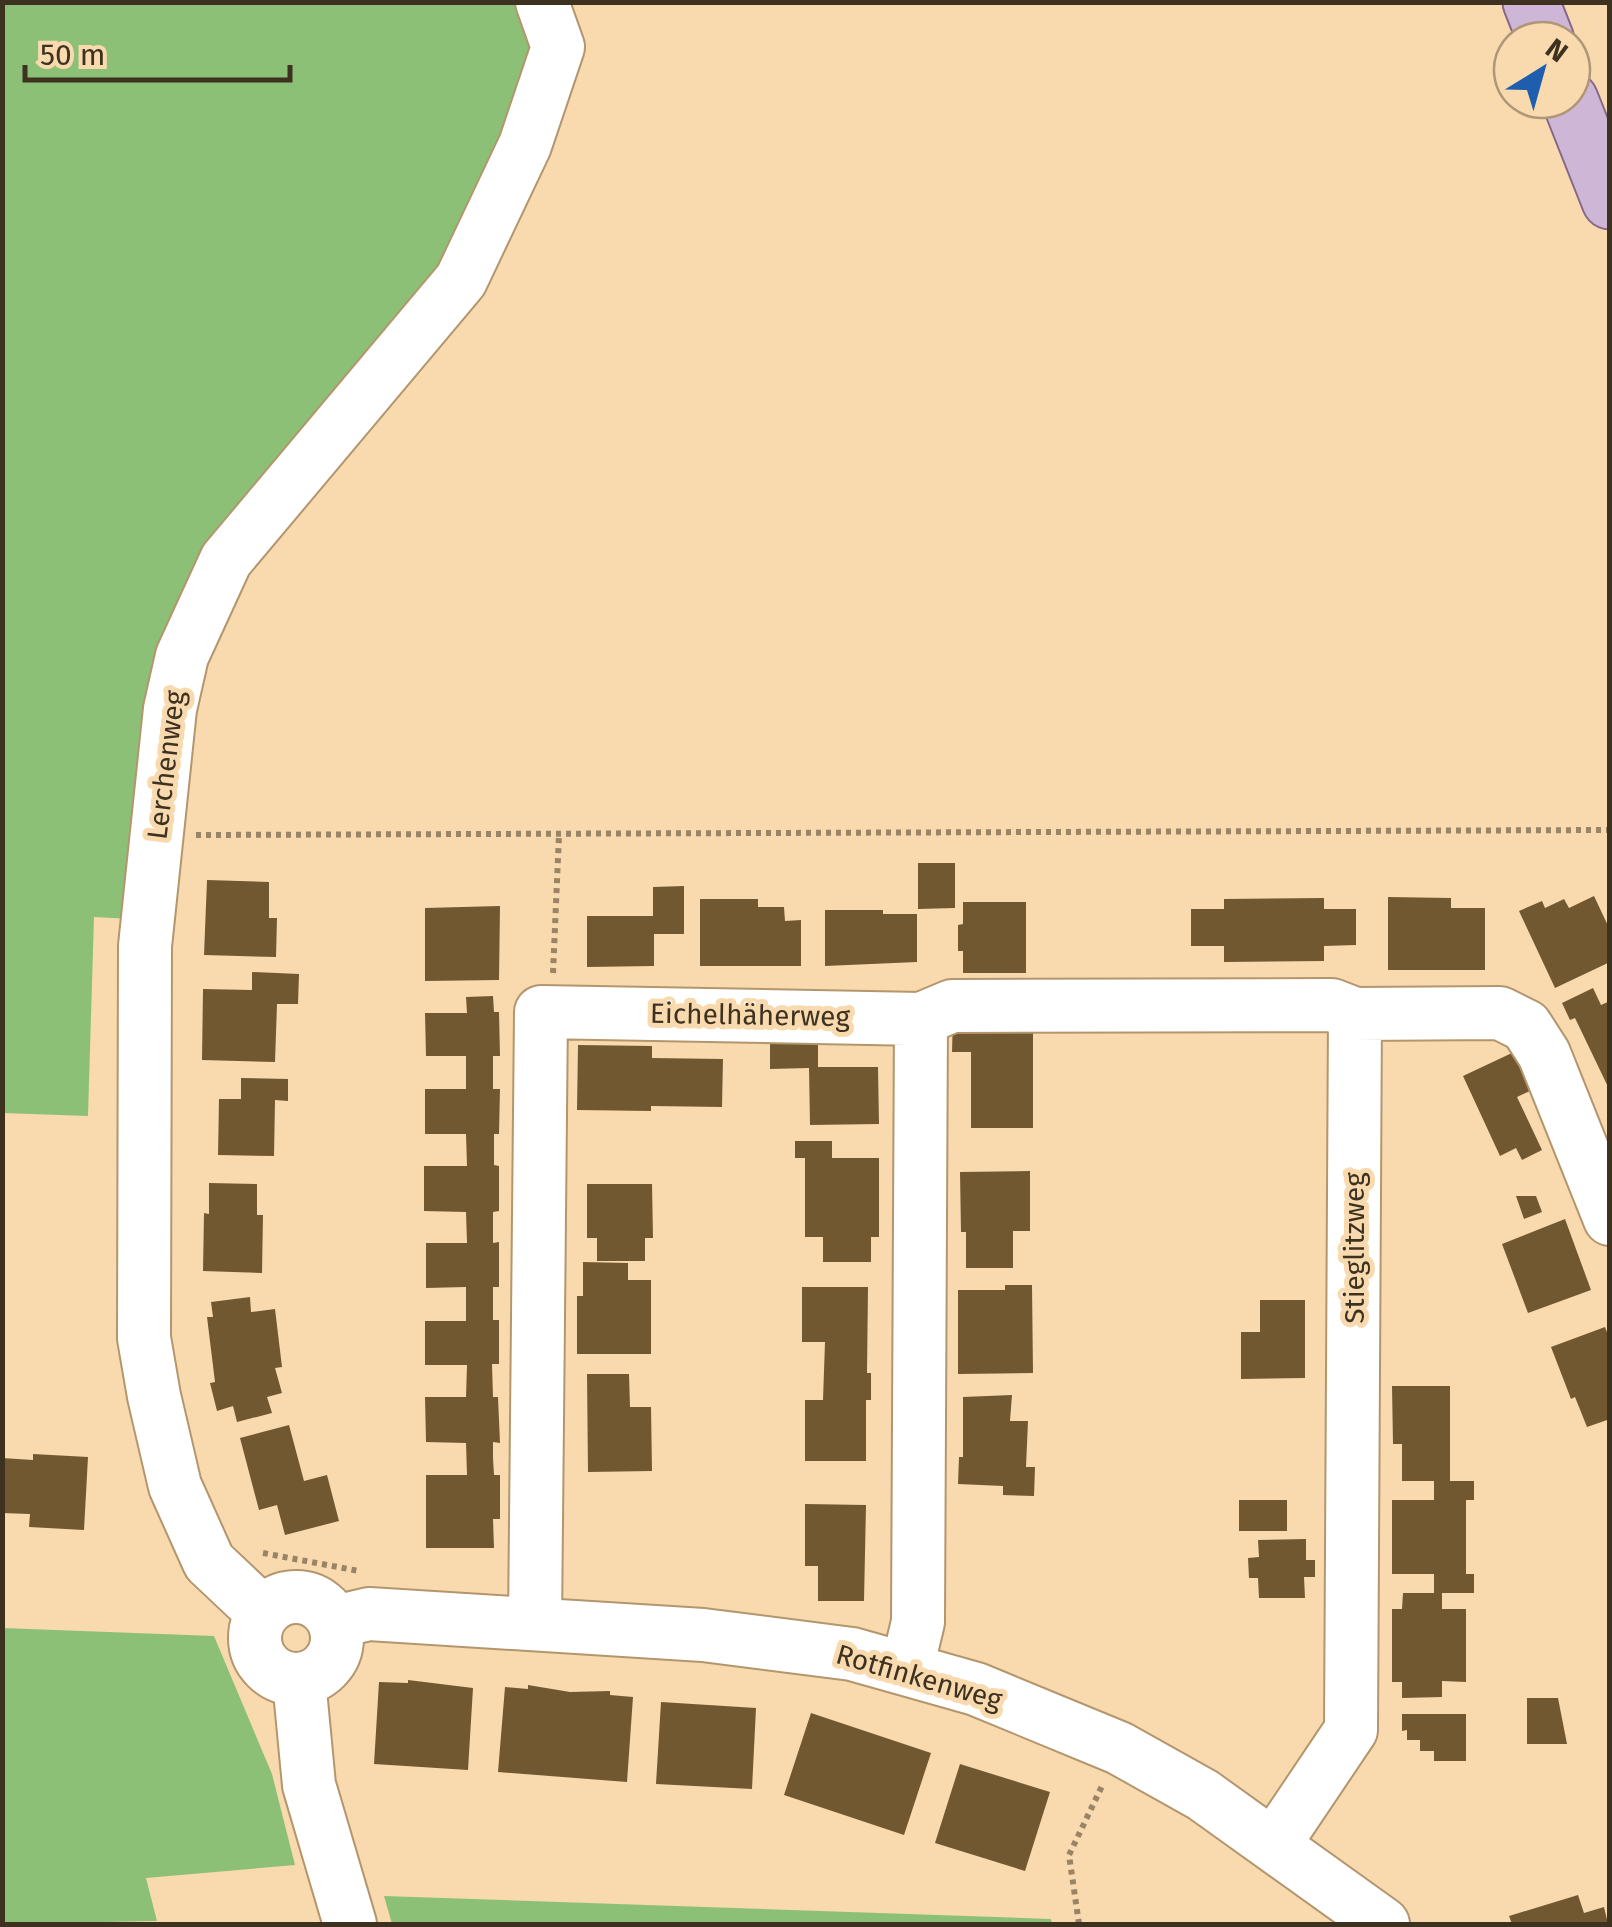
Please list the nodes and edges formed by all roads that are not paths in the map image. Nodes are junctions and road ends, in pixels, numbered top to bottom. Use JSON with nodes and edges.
{"nodes":[{"id":1,"x":542,"y":2,"type":"edge"},
{"id":2,"x":1578,"y":120,"type":"edge"},
{"id":3,"x":1610,"y":201,"type":"edge"},
{"id":4,"x":1355,"y":1014,"type":"junction"},
{"id":5,"x":921,"y":1019,"type":"junction"},
{"id":6,"x":1610,"y":1219,"type":"edge"},
{"id":7,"x":262,"y":1612,"type":"junction"},
{"id":8,"x":334,"y":1622,"type":"junction"},
{"id":9,"x":535,"y":1624,"type":"junction"},
{"id":10,"x":907,"y":1668,"type":"junction"},
{"id":11,"x":299,"y":1680,"type":"junction"},
{"id":12,"x":1275,"y":1843,"type":"junction"},
{"id":13,"x":350,"y":1924,"type":"edge"},
{"id":14,"x":1383,"y":1924,"type":"edge"}],
"edges":[{"from":1,"to":7,"type":"street","name":"Lerchenweg"},
{"from":2,"to":3,"type":"main road"},
{"from":4,"to":5,"type":"street","name":"Eichelhäherweg"},
{"from":4,"to":6,"type":"street"},
{"from":4,"to":12,"type":"street","name":"Stieglitzweg"},
{"from":5,"to":9,"type":"street","name":"Eichelhäherweg"},
{"from":5,"to":10,"type":"street"},
{"from":7,"to":8,"type":"street"},
{"from":7,"to":11,"type":"street"},
{"from":8,"to":9,"type":"street","name":"Rotfinkenweg"},
{"from":8,"to":11,"type":"street"},
{"from":9,"to":10,"type":"street","name":"Rotfinkenweg"},
{"from":10,"to":12,"type":"street","name":"Rotfinkenweg"},
{"from":11,"to":13,"type":"street"},
{"from":12,"to":14,"type":"street","name":"Rotfinkenweg"}]}
